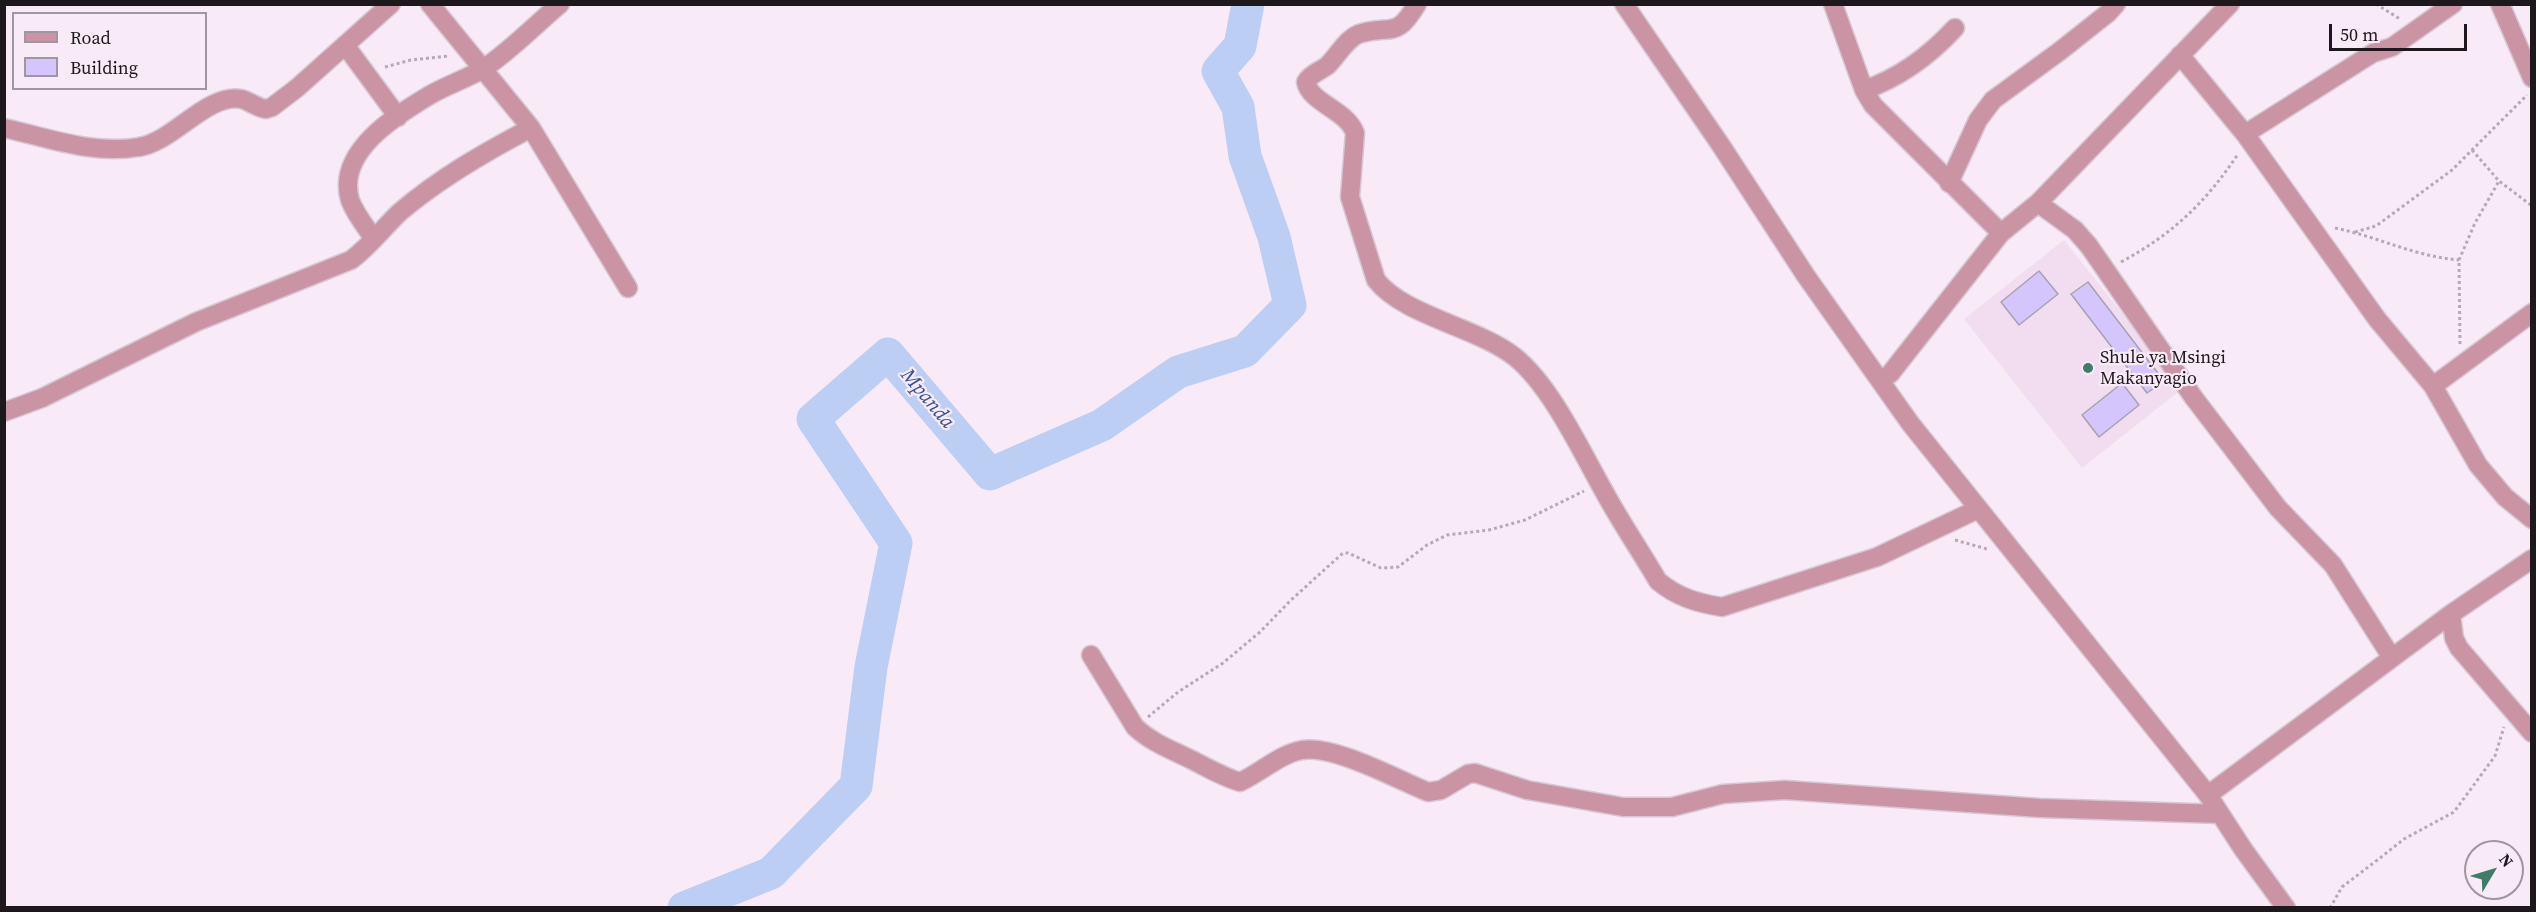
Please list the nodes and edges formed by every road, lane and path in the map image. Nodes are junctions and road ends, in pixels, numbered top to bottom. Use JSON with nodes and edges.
{"nodes":[{"id":1,"x":391,"y":4,"type":"edge"},
{"id":2,"x":430,"y":4,"type":"edge"},
{"id":3,"x":560,"y":4,"type":"edge"},
{"id":4,"x":1417,"y":4,"type":"edge"},
{"id":5,"x":1624,"y":4,"type":"edge"},
{"id":6,"x":1833,"y":4,"type":"edge"},
{"id":7,"x":2230,"y":4,"type":"edge"},
{"id":8,"x":2376,"y":4,"type":"edge"},
{"id":9,"x":2454,"y":4,"type":"edge"},
{"id":10,"x":2500,"y":4,"type":"edge"},
{"id":11,"x":2108,"y":7,"type":"edge"},
{"id":12,"x":1956,"y":28,"type":"dead end"},
{"id":13,"x":2418,"y":30,"type":"junction"},
{"id":14,"x":345,"y":45,"type":"junction"},
{"id":15,"x":2180,"y":55,"type":"junction"},
{"id":16,"x":478,"y":62,"type":"junction"},
{"id":17,"x":366,"y":72,"type":"junction"},
{"id":18,"x":2532,"y":78,"type":"edge"},
{"id":19,"x":1864,"y":90,"type":"junction"},
{"id":20,"x":2532,"y":91,"type":"edge"},
{"id":21,"x":398,"y":117,"type":"junction"},
{"id":22,"x":4,"y":128,"type":"edge"},
{"id":23,"x":531,"y":128,"type":"junction"},
{"id":24,"x":2247,"y":137,"type":"junction"},
{"id":25,"x":2472,"y":150,"type":"junction"},
{"id":26,"x":2499,"y":181,"type":"junction"},
{"id":27,"x":1949,"y":183,"type":"junction"},
{"id":28,"x":2038,"y":202,"type":"junction"},
{"id":29,"x":2532,"y":206,"type":"edge"},
{"id":30,"x":2310,"y":223,"type":"junction"},
{"id":31,"x":2355,"y":232,"type":"junction"},
{"id":32,"x":2001,"y":233,"type":"junction"},
{"id":33,"x":374,"y":239,"type":"junction"},
{"id":34,"x":2459,"y":260,"type":"junction"},
{"id":35,"x":2107,"y":270,"type":"junction"},
{"id":36,"x":628,"y":288,"type":"dead end"},
{"id":37,"x":2532,"y":313,"type":"edge"},
{"id":38,"x":2463,"y":363,"type":"junction"},
{"id":39,"x":1890,"y":374,"type":"dead end"},
{"id":40,"x":2433,"y":386,"type":"junction"},
{"id":41,"x":4,"y":412,"type":"edge"},
{"id":42,"x":1599,"y":483,"type":"junction"},
{"id":43,"x":1978,"y":509,"type":"junction"},
{"id":44,"x":2532,"y":519,"type":"edge"},
{"id":45,"x":1927,"y":533,"type":"junction"},
{"id":46,"x":2014,"y":556,"type":"junction"},
{"id":47,"x":2532,"y":559,"type":"edge"},
{"id":48,"x":2451,"y":614,"type":"junction"},
{"id":49,"x":1091,"y":655,"type":"dead end"},
{"id":50,"x":2392,"y":658,"type":"junction"},
{"id":51,"x":2510,"y":708,"type":"junction"},
{"id":52,"x":1135,"y":727,"type":"junction"},
{"id":53,"x":2532,"y":733,"type":"edge"},
{"id":54,"x":2208,"y":795,"type":"junction"},
{"id":55,"x":2220,"y":814,"type":"junction"},
{"id":56,"x":2286,"y":908,"type":"edge"},
{"id":57,"x":2330,"y":908,"type":"edge"}],
"edges":[{"from":1,"to":14,"type":"street"},
{"from":2,"to":16,"type":"street"},
{"from":3,"to":16,"type":"street"},
{"from":4,"to":42,"type":"street"},
{"from":5,"to":43,"type":"street"},
{"from":6,"to":19,"type":"street"},
{"from":7,"to":15,"type":"street"},
{"from":8,"to":13,"type":"path"},
{"from":9,"to":13,"type":"street"},
{"from":10,"to":18,"type":"street"},
{"from":11,"to":27,"type":"street"},
{"from":12,"to":19,"type":"street"},
{"from":13,"to":24,"type":"street"},
{"from":14,"to":17,"type":"street"},
{"from":14,"to":22,"type":"street"},
{"from":15,"to":24,"type":"street"},
{"from":15,"to":28,"type":"street"},
{"from":16,"to":17,"type":"path"},
{"from":16,"to":21,"type":"street"},
{"from":16,"to":23,"type":"street"},
{"from":17,"to":21,"type":"street"},
{"from":19,"to":27,"type":"street"},
{"from":20,"to":25,"type":"path"},
{"from":21,"to":33,"type":"street"},
{"from":23,"to":33,"type":"street"},
{"from":23,"to":36,"type":"street"},
{"from":24,"to":30,"type":"street"},
{"from":24,"to":35,"type":"path"},
{"from":25,"to":26,"type":"path"},
{"from":25,"to":31,"type":"path"},
{"from":26,"to":29,"type":"path"},
{"from":26,"to":34,"type":"path"},
{"from":27,"to":32,"type":"street"},
{"from":28,"to":32,"type":"street"},
{"from":28,"to":35,"type":"street"},
{"from":30,"to":31,"type":"path"},
{"from":30,"to":40,"type":"street"},
{"from":31,"to":34,"type":"path"},
{"from":32,"to":39,"type":"street"},
{"from":33,"to":41,"type":"street"},
{"from":34,"to":38,"type":"path"},
{"from":35,"to":50,"type":"street"},
{"from":37,"to":38,"type":"street"},
{"from":38,"to":40,"type":"street"},
{"from":40,"to":44,"type":"street"},
{"from":42,"to":45,"type":"street"},
{"from":42,"to":52,"type":"path"},
{"from":43,"to":45,"type":"street"},
{"from":43,"to":46,"type":"street"},
{"from":45,"to":46,"type":"path"},
{"from":46,"to":54,"type":"street"},
{"from":47,"to":48,"type":"street"},
{"from":48,"to":50,"type":"street"},
{"from":48,"to":51,"type":"street"},
{"from":49,"to":52,"type":"street"},
{"from":50,"to":54,"type":"street"},
{"from":51,"to":53,"type":"street"},
{"from":51,"to":57,"type":"path"},
{"from":52,"to":55,"type":"street"},
{"from":54,"to":55,"type":"street"},
{"from":55,"to":56,"type":"street"}]}
